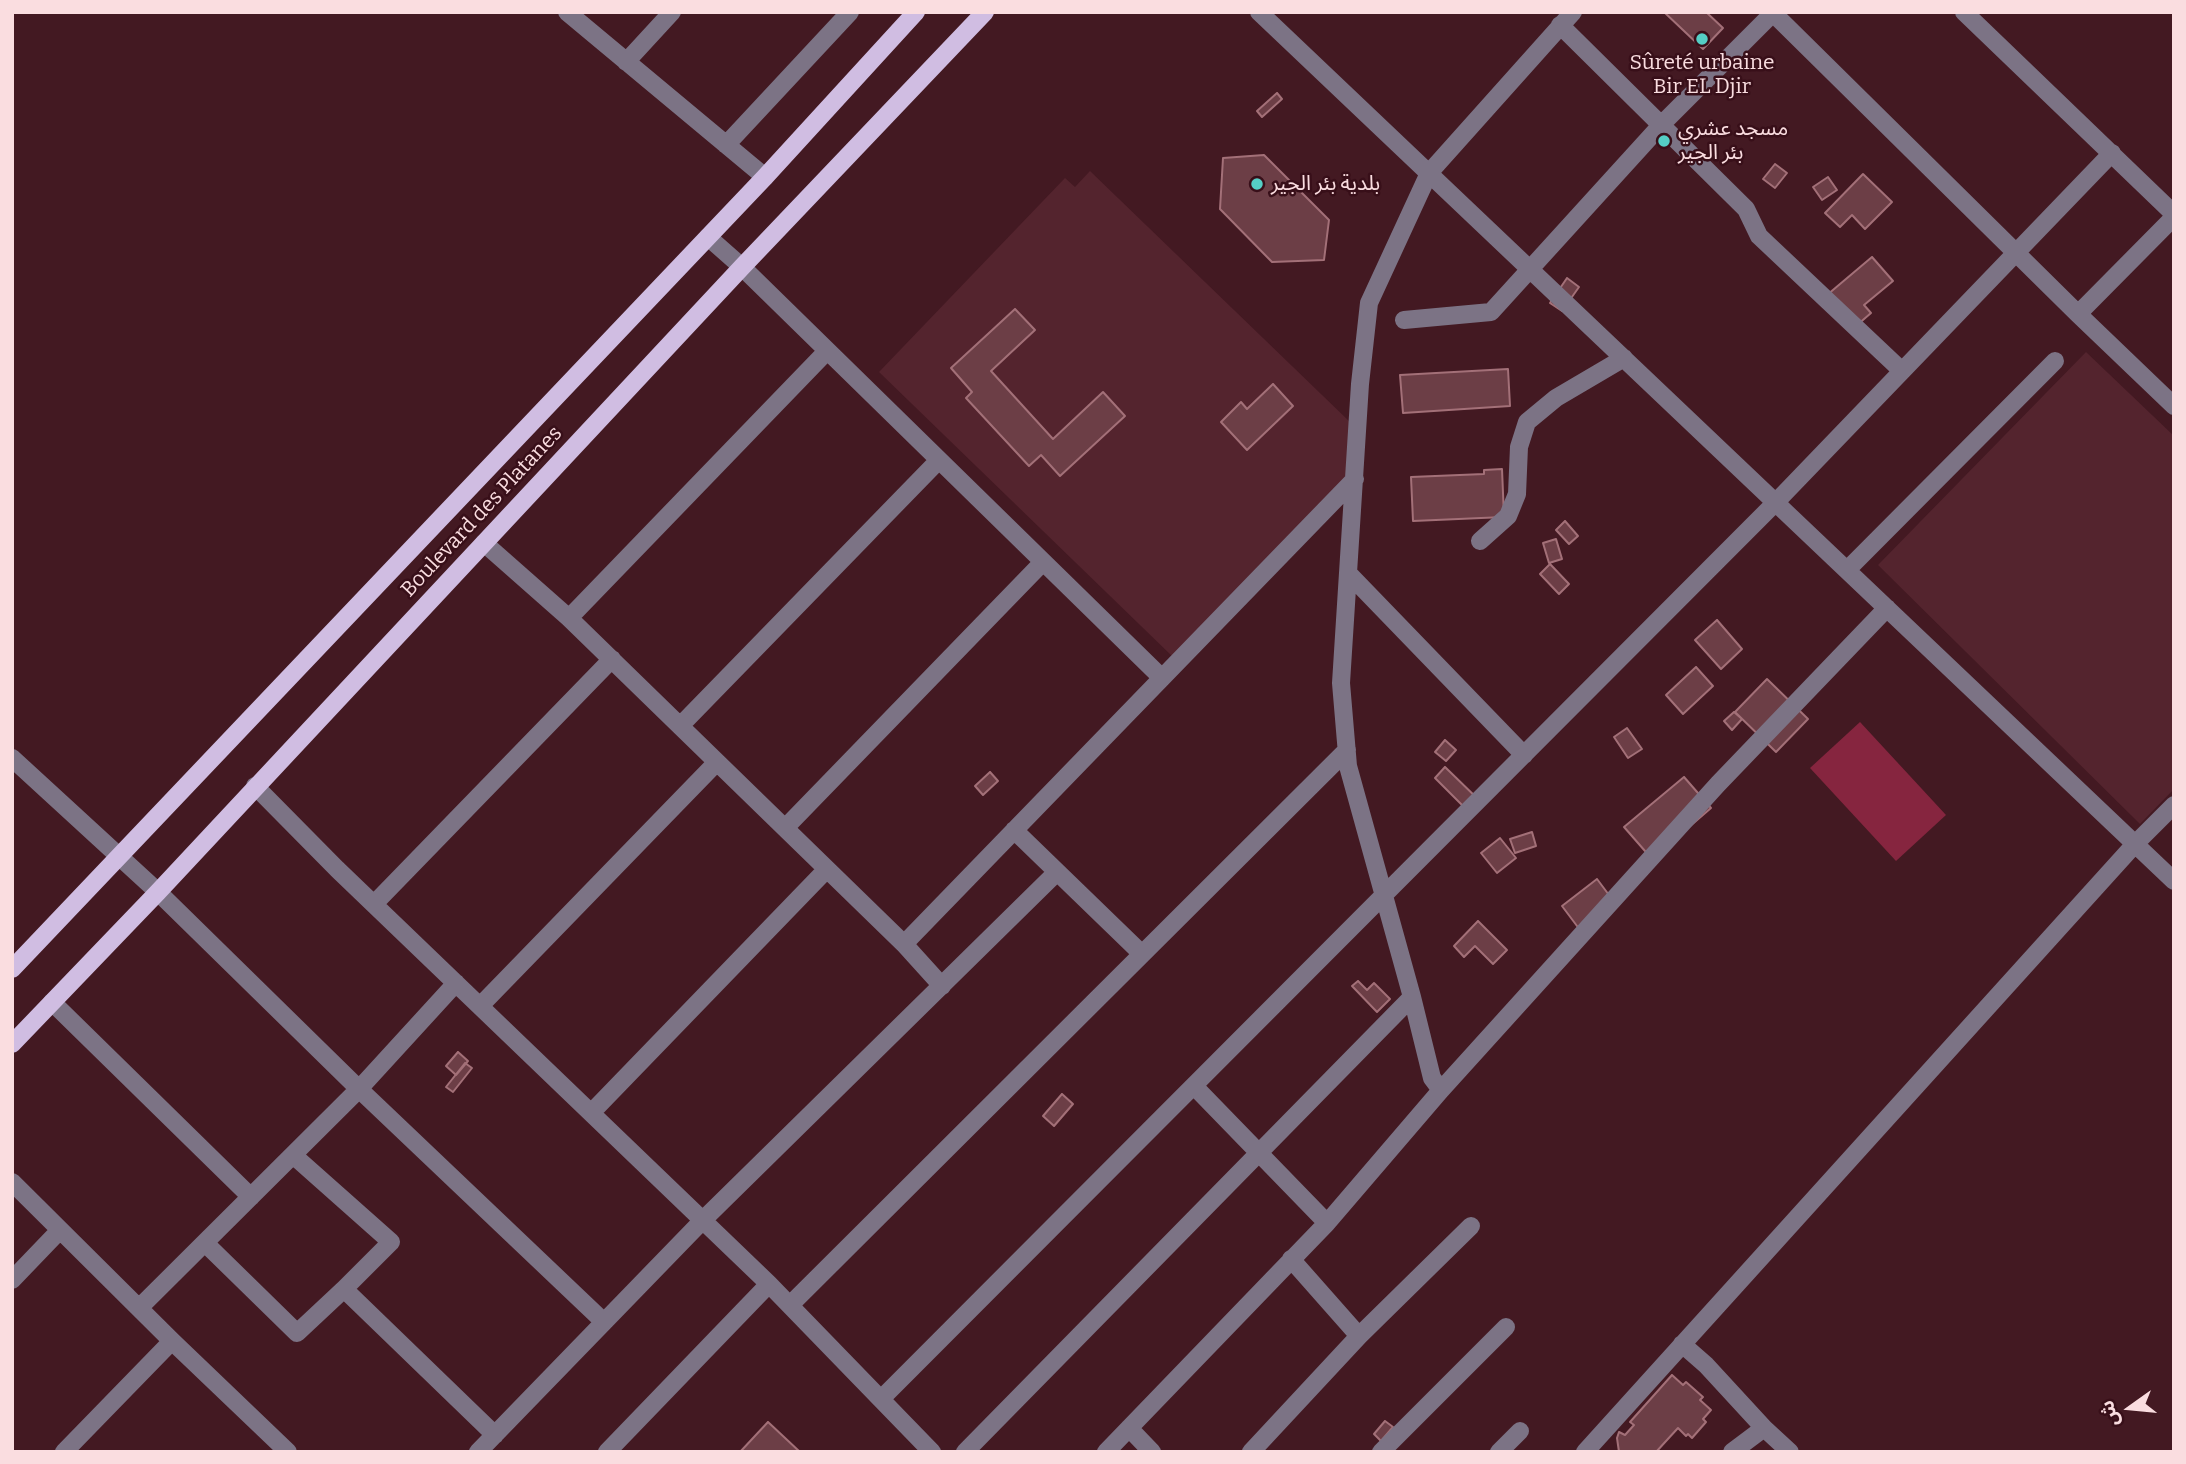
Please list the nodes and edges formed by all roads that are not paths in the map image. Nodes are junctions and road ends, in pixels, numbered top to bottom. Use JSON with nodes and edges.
{"nodes":[{"id":1,"x":567,"y":12,"type":"edge"},
{"id":2,"x":672,"y":12,"type":"edge"},
{"id":3,"x":850,"y":12,"type":"edge"},
{"id":4,"x":916,"y":12,"type":"edge"},
{"id":5,"x":985,"y":12,"type":"edge"},
{"id":6,"x":1258,"y":12,"type":"edge"},
{"id":7,"x":1964,"y":12,"type":"edge"},
{"id":8,"x":1773,"y":13,"type":"edge"},
{"id":9,"x":1567,"y":19,"type":"edge"},
{"id":10,"x":626,"y":62,"type":"junction"},
{"id":11,"x":1662,"y":124,"type":"junction"},
{"id":12,"x":726,"y":145,"type":"junction"},
{"id":13,"x":2112,"y":153,"type":"junction"},
{"id":14,"x":1429,"y":173,"type":"junction"},
{"id":15,"x":765,"y":177,"type":"junction"},
{"id":16,"x":2174,"y":216,"type":"edge"},
{"id":17,"x":708,"y":237,"type":"junction"},
{"id":18,"x":2016,"y":253,"type":"junction"},
{"id":19,"x":742,"y":267,"type":"junction"},
{"id":20,"x":1530,"y":268,"type":"junction"},
{"id":21,"x":2077,"y":314,"type":"junction"},
{"id":22,"x":1404,"y":320,"type":"dead end"},
{"id":23,"x":827,"y":351,"type":"junction"},
{"id":24,"x":1624,"y":358,"type":"junction"},
{"id":25,"x":2055,"y":361,"type":"dead end"},
{"id":26,"x":1901,"y":370,"type":"junction"},
{"id":27,"x":2174,"y":406,"type":"edge"},
{"id":28,"x":939,"y":460,"type":"junction"},
{"id":29,"x":1355,"y":479,"type":"junction"},
{"id":30,"x":1776,"y":502,"type":"junction"},
{"id":31,"x":1480,"y":541,"type":"dead end"},
{"id":32,"x":484,"y":543,"type":"junction"},
{"id":33,"x":1043,"y":562,"type":"junction"},
{"id":34,"x":1847,"y":570,"type":"junction"},
{"id":35,"x":1348,"y":573,"type":"junction"},
{"id":36,"x":1887,"y":608,"type":"junction"},
{"id":37,"x":569,"y":618,"type":"junction"},
{"id":38,"x":611,"y":659,"type":"junction"},
{"id":39,"x":1162,"y":678,"type":"junction"},
{"id":40,"x":680,"y":726,"type":"junction"},
{"id":41,"x":1347,"y":750,"type":"junction"},
{"id":42,"x":1524,"y":755,"type":"junction"},
{"id":43,"x":12,"y":758,"type":"edge"},
{"id":44,"x":717,"y":762,"type":"junction"},
{"id":45,"x":254,"y":786,"type":"junction"},
{"id":46,"x":2174,"y":805,"type":"edge"},
{"id":47,"x":785,"y":828,"type":"junction"},
{"id":48,"x":1014,"y":830,"type":"junction"},
{"id":49,"x":2135,"y":844,"type":"junction"},
{"id":50,"x":120,"y":856,"type":"junction"},
{"id":51,"x":827,"y":869,"type":"junction"},
{"id":52,"x":1057,"y":872,"type":"junction"},
{"id":53,"x":2174,"y":881,"type":"edge"},
{"id":54,"x":158,"y":892,"type":"junction"},
{"id":55,"x":1384,"y":895,"type":"junction"},
{"id":56,"x":374,"y":904,"type":"junction"},
{"id":57,"x":904,"y":944,"type":"junction"},
{"id":58,"x":1142,"y":954,"type":"junction"},
{"id":59,"x":12,"y":969,"type":"edge"},
{"id":60,"x":456,"y":984,"type":"junction"},
{"id":61,"x":942,"y":986,"type":"junction"},
{"id":62,"x":1412,"y":997,"type":"junction"},
{"id":63,"x":52,"y":1002,"type":"junction"},
{"id":64,"x":480,"y":1006,"type":"junction"},
{"id":65,"x":12,"y":1044,"type":"edge"},
{"id":66,"x":1194,"y":1086,"type":"junction"},
{"id":67,"x":359,"y":1089,"type":"junction"},
{"id":68,"x":1441,"y":1090,"type":"junction"},
{"id":69,"x":591,"y":1113,"type":"junction"},
{"id":70,"x":1260,"y":1152,"type":"junction"},
{"id":71,"x":293,"y":1155,"type":"junction"},
{"id":72,"x":12,"y":1182,"type":"edge"},
{"id":73,"x":251,"y":1197,"type":"junction"},
{"id":74,"x":703,"y":1220,"type":"junction"},
{"id":75,"x":1327,"y":1223,"type":"junction"},
{"id":76,"x":1471,"y":1226,"type":"dead end"},
{"id":77,"x":60,"y":1230,"type":"junction"},
{"id":78,"x":205,"y":1243,"type":"junction"},
{"id":79,"x":1292,"y":1259,"type":"junction"},
{"id":80,"x":12,"y":1280,"type":"edge"},
{"id":81,"x":769,"y":1284,"type":"junction"},
{"id":82,"x":344,"y":1289,"type":"junction"},
{"id":83,"x":790,"y":1305,"type":"junction"},
{"id":84,"x":140,"y":1307,"type":"junction"},
{"id":85,"x":604,"y":1322,"type":"junction"},
{"id":86,"x":1506,"y":1327,"type":"dead end"},
{"id":87,"x":1359,"y":1336,"type":"junction"},
{"id":88,"x":172,"y":1341,"type":"junction"},
{"id":89,"x":1682,"y":1344,"type":"junction"},
{"id":90,"x":881,"y":1399,"type":"junction"},
{"id":91,"x":1129,"y":1428,"type":"junction"},
{"id":92,"x":1764,"y":1428,"type":"junction"},
{"id":93,"x":1520,"y":1430,"type":"dead end"},
{"id":94,"x":495,"y":1435,"type":"junction"},
{"id":95,"x":282,"y":1450,"type":"edge"},
{"id":96,"x":64,"y":1452,"type":"edge"},
{"id":97,"x":478,"y":1452,"type":"edge"},
{"id":98,"x":607,"y":1452,"type":"edge"},
{"id":99,"x":932,"y":1452,"type":"edge"},
{"id":100,"x":965,"y":1452,"type":"edge"},
{"id":101,"x":1106,"y":1452,"type":"edge"},
{"id":102,"x":1152,"y":1452,"type":"edge"},
{"id":103,"x":1251,"y":1452,"type":"edge"},
{"id":104,"x":1381,"y":1452,"type":"edge"},
{"id":105,"x":1499,"y":1452,"type":"edge"},
{"id":106,"x":1585,"y":1452,"type":"edge"},
{"id":107,"x":1732,"y":1452,"type":"edge"},
{"id":108,"x":1790,"y":1452,"type":"edge"}],
"edges":[{"from":1,"to":10,"type":"street"},
{"from":2,"to":10,"type":"street"},
{"from":3,"to":12,"type":"street"},
{"from":4,"to":15,"type":"main road","name":"Boulevard des Platanes"},
{"from":5,"to":19,"type":"main road","name":"Boulevard des Platanes"},
{"from":6,"to":14,"type":"street"},
{"from":7,"to":13,"type":"street"},
{"from":8,"to":11,"type":"street"},
{"from":8,"to":18,"type":"street"},
{"from":9,"to":11,"type":"street"},
{"from":9,"to":14,"type":"street"},
{"from":10,"to":12,"type":"street"},
{"from":11,"to":20,"type":"street"},
{"from":11,"to":26,"type":"street"},
{"from":12,"to":15,"type":"street"},
{"from":13,"to":16,"type":"street"},
{"from":13,"to":18,"type":"street"},
{"from":14,"to":20,"type":"street"},
{"from":14,"to":29,"type":"street"},
{"from":15,"to":17,"type":"main road","name":"Boulevard des Platanes"},
{"from":16,"to":21,"type":"street"},
{"from":17,"to":19,"type":"street"},
{"from":17,"to":50,"type":"main road","name":"Boulevard des Platanes"},
{"from":18,"to":21,"type":"street"},
{"from":18,"to":26,"type":"street"},
{"from":19,"to":23,"type":"street"},
{"from":19,"to":32,"type":"main road","name":"Boulevard des Platanes"},
{"from":20,"to":22,"type":"street"},
{"from":20,"to":24,"type":"street"},
{"from":21,"to":27,"type":"street"},
{"from":23,"to":28,"type":"street"},
{"from":23,"to":37,"type":"street"},
{"from":24,"to":30,"type":"street"},
{"from":24,"to":31,"type":"street"},
{"from":25,"to":34,"type":"street"},
{"from":26,"to":30,"type":"street"},
{"from":28,"to":33,"type":"street"},
{"from":28,"to":40,"type":"street"},
{"from":29,"to":35,"type":"street"},
{"from":29,"to":39,"type":"street"},
{"from":30,"to":34,"type":"street"},
{"from":30,"to":42,"type":"street"},
{"from":32,"to":37,"type":"street"},
{"from":32,"to":45,"type":"main road","name":"Boulevard des Platanes"},
{"from":33,"to":39,"type":"street"},
{"from":33,"to":47,"type":"street"},
{"from":34,"to":36,"type":"street"},
{"from":35,"to":41,"type":"street"},
{"from":35,"to":42,"type":"street"},
{"from":36,"to":49,"type":"street"},
{"from":36,"to":68,"type":"street"},
{"from":37,"to":38,"type":"street"},
{"from":38,"to":40,"type":"street"},
{"from":38,"to":56,"type":"street"},
{"from":39,"to":48,"type":"street"},
{"from":40,"to":44,"type":"street"},
{"from":41,"to":55,"type":"street"},
{"from":41,"to":58,"type":"street"},
{"from":42,"to":55,"type":"street"},
{"from":43,"to":50,"type":"street"},
{"from":44,"to":47,"type":"street"},
{"from":44,"to":64,"type":"street"},
{"from":45,"to":54,"type":"main road","name":"Boulevard des Platanes"},
{"from":45,"to":56,"type":"street"},
{"from":46,"to":49,"type":"street"},
{"from":47,"to":51,"type":"street"},
{"from":48,"to":52,"type":"street"},
{"from":48,"to":57,"type":"street"},
{"from":49,"to":53,"type":"street"},
{"from":49,"to":89,"type":"street"},
{"from":50,"to":54,"type":"street"},
{"from":50,"to":59,"type":"main road","name":"Boulevard des Platanes"},
{"from":51,"to":57,"type":"street"},
{"from":51,"to":69,"type":"street"},
{"from":52,"to":58,"type":"street"},
{"from":52,"to":61,"type":"street"},
{"from":54,"to":63,"type":"main road","name":"Boulevard des Platanes"},
{"from":54,"to":67,"type":"street"},
{"from":55,"to":62,"type":"street"},
{"from":55,"to":66,"type":"street"},
{"from":56,"to":60,"type":"street"},
{"from":57,"to":61,"type":"street"},
{"from":58,"to":83,"type":"street"},
{"from":60,"to":64,"type":"street"},
{"from":60,"to":67,"type":"street"},
{"from":61,"to":74,"type":"street"},
{"from":62,"to":68,"type":"street"},
{"from":62,"to":70,"type":"street"},
{"from":63,"to":65,"type":"main road","name":"Boulevard des Platanes"},
{"from":63,"to":73,"type":"street"},
{"from":64,"to":69,"type":"street"},
{"from":66,"to":70,"type":"street"},
{"from":66,"to":90,"type":"street"},
{"from":67,"to":71,"type":"street"},
{"from":67,"to":85,"type":"street"},
{"from":68,"to":75,"type":"street"},
{"from":69,"to":74,"type":"street"},
{"from":70,"to":75,"type":"street"},
{"from":70,"to":100,"type":"street"},
{"from":71,"to":73,"type":"street"},
{"from":71,"to":82,"type":"street"},
{"from":72,"to":77,"type":"street"},
{"from":73,"to":78,"type":"street"},
{"from":74,"to":81,"type":"street"},
{"from":74,"to":85,"type":"street"},
{"from":75,"to":79,"type":"street"},
{"from":76,"to":87,"type":"street"},
{"from":77,"to":80,"type":"street"},
{"from":77,"to":84,"type":"street"},
{"from":78,"to":82,"type":"street"},
{"from":78,"to":84,"type":"street"},
{"from":79,"to":87,"type":"street"},
{"from":79,"to":91,"type":"street"},
{"from":81,"to":83,"type":"street"},
{"from":81,"to":98,"type":"street"},
{"from":82,"to":94,"type":"street"},
{"from":83,"to":90,"type":"street"},
{"from":84,"to":88,"type":"street"},
{"from":85,"to":94,"type":"street"},
{"from":86,"to":104,"type":"street"},
{"from":87,"to":103,"type":"street"},
{"from":88,"to":95,"type":"street"},
{"from":88,"to":96,"type":"street"},
{"from":89,"to":92,"type":"street"},
{"from":89,"to":106,"type":"street"},
{"from":90,"to":99,"type":"street"},
{"from":91,"to":101,"type":"street"},
{"from":91,"to":102,"type":"street"},
{"from":92,"to":107,"type":"street"},
{"from":92,"to":108,"type":"street"},
{"from":93,"to":105,"type":"street"},
{"from":94,"to":97,"type":"street"}]}
